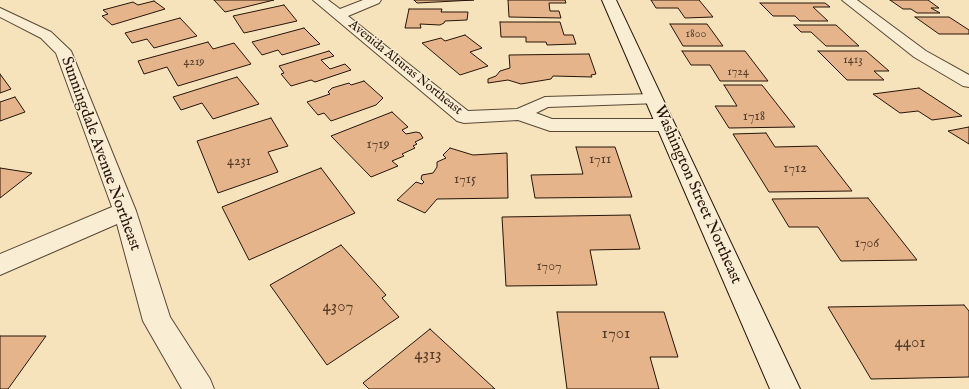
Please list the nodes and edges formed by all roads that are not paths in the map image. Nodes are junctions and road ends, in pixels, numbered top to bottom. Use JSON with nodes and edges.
{"nodes":[{"id":1,"x":320,"y":0,"type":"edge"},
{"id":2,"x":374,"y":0,"type":"edge"},
{"id":3,"x":609,"y":0,"type":"edge"},
{"id":4,"x":849,"y":0,"type":"edge"},
{"id":5,"x":0,"y":12,"type":"edge"},
{"id":6,"x":339,"y":15,"type":"junction"},
{"id":7,"x":969,"y":82,"type":"edge"},
{"id":8,"x":653,"y":99,"type":"junction"},
{"id":9,"x":561,"y":102,"type":"junction"},
{"id":10,"x":520,"y":114,"type":"junction"},
{"id":11,"x":566,"y":125,"type":"junction"},
{"id":12,"x":665,"y":125,"type":"junction"},
{"id":13,"x":125,"y":211,"type":"junction"},
{"id":14,"x":0,"y":265,"type":"edge"},
{"id":15,"x":198,"y":389,"type":"edge"},
{"id":16,"x":785,"y":389,"type":"edge"}],
"edges":[{"from":1,"to":6,"type":"street","name":"Avenida Alturas Northeast"},
{"from":2,"to":6,"type":"street"},
{"from":3,"to":8,"type":"street","name":"Washington Street Northeast"},
{"from":4,"to":7,"type":"street"},
{"from":5,"to":13,"type":"street","name":"Sunningdale Avenue Northeast"},
{"from":6,"to":10,"type":"street","name":"Avenida Alturas Northeast"},
{"from":8,"to":9,"type":"street","name":"Avenida Alturas Northeast"},
{"from":8,"to":12,"type":"street","name":"Washington Street Northeast"},
{"from":9,"to":10,"type":"street","name":"Avenida Alturas Northeast"},
{"from":9,"to":11,"type":"street"},
{"from":10,"to":11,"type":"street","name":"Avenida Alturas Northeast"},
{"from":11,"to":12,"type":"street","name":"Avenida Alturas Northeast"},
{"from":12,"to":16,"type":"street","name":"Washington Street Northeast"},
{"from":13,"to":14,"type":"street"},
{"from":13,"to":15,"type":"street","name":"Sunningdale Avenue Northeast"}]}
